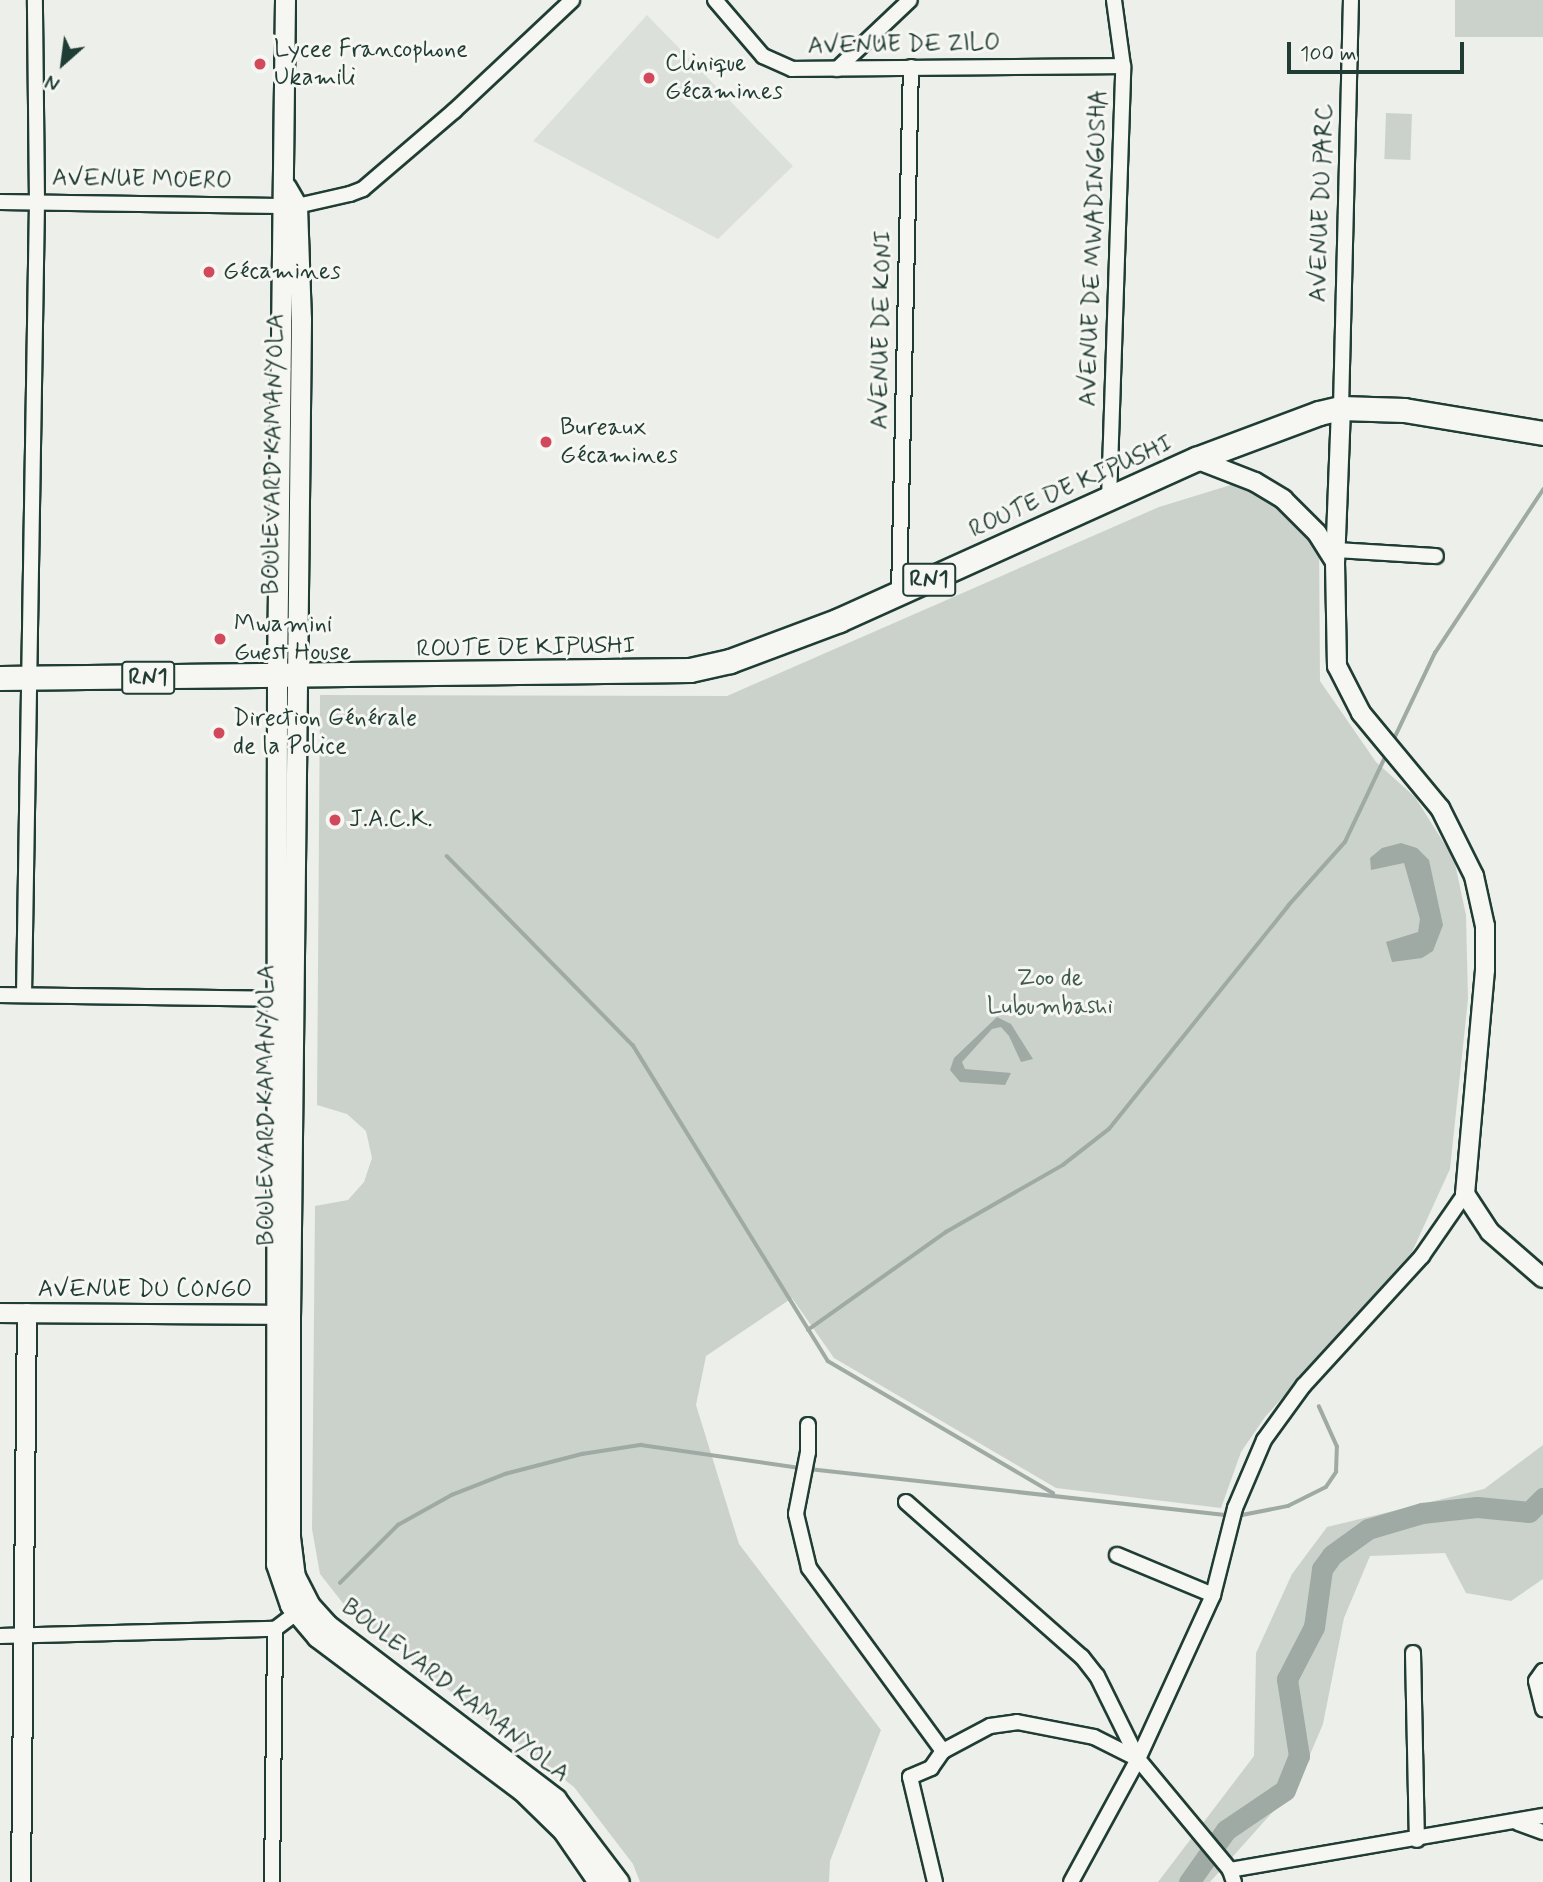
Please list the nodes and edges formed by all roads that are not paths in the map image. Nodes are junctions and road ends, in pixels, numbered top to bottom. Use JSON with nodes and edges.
{"nodes":[{"id":1,"x":35,"y":0,"type":"edge"},
{"id":2,"x":285,"y":0,"type":"edge"},
{"id":3,"x":572,"y":0,"type":"edge"},
{"id":4,"x":715,"y":0,"type":"edge"},
{"id":5,"x":910,"y":0,"type":"edge"},
{"id":6,"x":1114,"y":0,"type":"edge"},
{"id":7,"x":1351,"y":0,"type":"edge"},
{"id":8,"x":1123,"y":66,"type":"junction"},
{"id":9,"x":911,"y":67,"type":"junction"},
{"id":10,"x":837,"y":69,"type":"junction"},
{"id":11,"x":288,"y":199,"type":"junction"},
{"id":12,"x":0,"y":202,"type":"edge"},
{"id":13,"x":37,"y":202,"type":"junction"},
{"id":14,"x":1341,"y":408,"type":"junction"},
{"id":15,"x":1543,"y":433,"type":"edge"},
{"id":16,"x":1196,"y":459,"type":"junction"},
{"id":17,"x":1110,"y":499,"type":"junction"},
{"id":18,"x":1335,"y":556,"type":"junction"},
{"id":19,"x":1436,"y":556,"type":"dead end"},
{"id":20,"x":899,"y":594,"type":"junction"},
{"id":21,"x":0,"y":678,"type":"edge"},
{"id":22,"x":29,"y":678,"type":"junction"},
{"id":23,"x":286,"y":678,"type":"junction"},
{"id":24,"x":0,"y":995,"type":"edge"},
{"id":25,"x":23,"y":995,"type":"junction"},
{"id":26,"x":284,"y":999,"type":"junction"},
{"id":27,"x":1465,"y":1194,"type":"junction"},
{"id":28,"x":1543,"y":1278,"type":"edge"},
{"id":29,"x":0,"y":1313,"type":"edge"},
{"id":30,"x":27,"y":1313,"type":"junction"},
{"id":31,"x":282,"y":1315,"type":"junction"},
{"id":32,"x":808,"y":1425,"type":"dead end"},
{"id":33,"x":906,"y":1502,"type":"dead end"},
{"id":34,"x":1117,"y":1555,"type":"dead end"},
{"id":35,"x":1213,"y":1595,"type":"junction"},
{"id":36,"x":303,"y":1609,"type":"junction"},
{"id":37,"x":275,"y":1629,"type":"junction"},
{"id":38,"x":0,"y":1636,"type":"edge"},
{"id":39,"x":24,"y":1636,"type":"junction"},
{"id":40,"x":1413,"y":1653,"type":"dead end"},
{"id":41,"x":1543,"y":1671,"type":"edge"},
{"id":42,"x":1543,"y":1709,"type":"edge"},
{"id":43,"x":943,"y":1751,"type":"junction"},
{"id":44,"x":1138,"y":1759,"type":"junction"},
{"id":45,"x":1543,"y":1816,"type":"edge"},
{"id":46,"x":1518,"y":1823,"type":"junction"},
{"id":47,"x":1543,"y":1832,"type":"edge"},
{"id":48,"x":1416,"y":1840,"type":"junction"},
{"id":49,"x":1230,"y":1873,"type":"edge"},
{"id":50,"x":21,"y":1882,"type":"edge"},
{"id":51,"x":272,"y":1882,"type":"edge"},
{"id":52,"x":598,"y":1882,"type":"edge"},
{"id":53,"x":619,"y":1882,"type":"edge"},
{"id":54,"x":934,"y":1882,"type":"edge"},
{"id":55,"x":1071,"y":1882,"type":"edge"}],
"edges":[{"from":1,"to":13,"type":"street"},
{"from":2,"to":11,"type":"main road","name":"BOULEVARD KAMANYOLA"},
{"from":3,"to":11,"type":"street","name":"AVENUE MOERO"},
{"from":4,"to":10,"type":"street","name":"AVENUE DE ZILO"},
{"from":5,"to":10,"type":"street"},
{"from":6,"to":8,"type":"street","name":"AVENUE DE MWADINGUSHA"},
{"from":7,"to":14,"type":"street","name":"AVENUE DU PARC"},
{"from":8,"to":9,"type":"street","name":"AVENUE DE ZILO"},
{"from":8,"to":17,"type":"street","name":"AVENUE DE MWADINGUSHA"},
{"from":9,"to":10,"type":"street","name":"AVENUE DE ZILO"},
{"from":9,"to":20,"type":"street","name":"AVENUE DE KONI"},
{"from":11,"to":13,"type":"street","name":"AVENUE MOERO"},
{"from":11,"to":23,"type":"main road","name":"BOULEVARD KAMANYOLA"},
{"from":12,"to":13,"type":"street","name":"AVENUE MOERO"},
{"from":13,"to":22,"type":"street"},
{"from":14,"to":15,"type":"highway","name":"ROUTE DE KIPUSHI","number":"RN1"},
{"from":14,"to":16,"type":"highway","name":"ROUTE DE KIPUSHI","number":"RN1"},
{"from":14,"to":18,"type":"street"},
{"from":16,"to":17,"type":"highway","name":"ROUTE DE KIPUSHI","number":"RN1"},
{"from":16,"to":18,"type":"street"},
{"from":17,"to":20,"type":"highway","name":"ROUTE DE KIPUSHI","number":"RN1"},
{"from":18,"to":19,"type":"street"},
{"from":18,"to":27,"type":"street"},
{"from":20,"to":23,"type":"highway","name":"ROUTE DE KIPUSHI","number":"RN1"},
{"from":21,"to":22,"type":"highway","number":"RN1"},
{"from":22,"to":23,"type":"highway","number":"RN1"},
{"from":22,"to":25,"type":"street"},
{"from":23,"to":26,"type":"main road","name":"BOULEVARD KAMANYOLA"},
{"from":24,"to":25,"type":"street"},
{"from":25,"to":26,"type":"street"},
{"from":26,"to":31,"type":"main road","name":"BOULEVARD KAMANYOLA"},
{"from":27,"to":28,"type":"street"},
{"from":27,"to":35,"type":"street"},
{"from":29,"to":30,"type":"street","name":"AVENUE DU CONGO"},
{"from":30,"to":31,"type":"street","name":"AVENUE DU CONGO"},
{"from":30,"to":39,"type":"street"},
{"from":31,"to":36,"type":"main road","name":"BOULEVARD KAMANYOLA"},
{"from":32,"to":43,"type":"street"},
{"from":33,"to":44,"type":"street"},
{"from":34,"to":35,"type":"street"},
{"from":35,"to":44,"type":"street"},
{"from":36,"to":37,"type":"street"},
{"from":36,"to":52,"type":"main road","name":"BOULEVARD KAMANYOLA"},
{"from":36,"to":53,"type":"main road","name":"BOULEVARD KAMANYOLA"},
{"from":37,"to":39,"type":"street"},
{"from":37,"to":51,"type":"street"},
{"from":38,"to":39,"type":"street"},
{"from":39,"to":50,"type":"street"},
{"from":40,"to":48,"type":"street"},
{"from":41,"to":42,"type":"street"},
{"from":43,"to":44,"type":"street"},
{"from":43,"to":54,"type":"street"},
{"from":44,"to":49,"type":"street"},
{"from":44,"to":55,"type":"street"},
{"from":45,"to":46,"type":"street"},
{"from":46,"to":47,"type":"street"},
{"from":46,"to":48,"type":"street"},
{"from":48,"to":49,"type":"street"}]}
